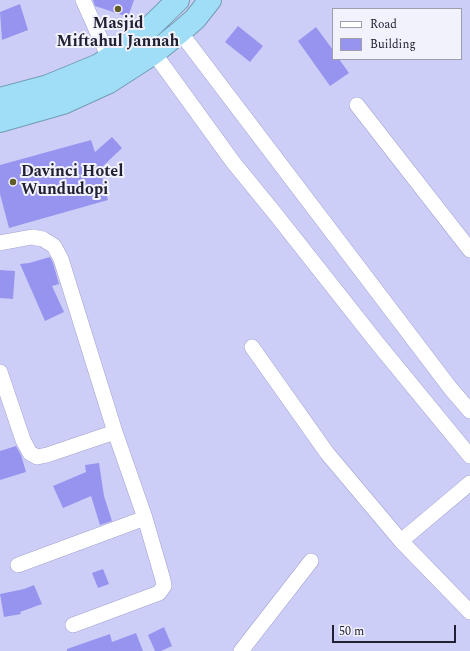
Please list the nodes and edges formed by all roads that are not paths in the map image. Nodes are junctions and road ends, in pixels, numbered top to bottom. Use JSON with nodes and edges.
{"nodes":[{"id":1,"x":83,"y":0,"type":"edge"},
{"id":2,"x":178,"y":0,"type":"edge"},
{"id":3,"x":210,"y":0,"type":"edge"},
{"id":4,"x":180,"y":32,"type":"junction"},
{"id":5,"x":154,"y":53,"type":"junction"},
{"id":6,"x":109,"y":58,"type":"junction"},
{"id":7,"x":0,"y":100,"type":"edge"},
{"id":8,"x":356,"y":105,"type":"dead end"},
{"id":9,"x":0,"y":121,"type":"edge"},
{"id":10,"x":0,"y":243,"type":"edge"},
{"id":11,"x":470,"y":250,"type":"edge"},
{"id":12,"x":252,"y":347,"type":"dead end"},
{"id":13,"x":0,"y":372,"type":"edge"},
{"id":14,"x":470,"y":411,"type":"edge"},
{"id":15,"x":115,"y":432,"type":"junction"},
{"id":16,"x":470,"y":456,"type":"edge"},
{"id":17,"x":470,"y":483,"type":"edge"},
{"id":18,"x":145,"y":518,"type":"junction"},
{"id":19,"x":401,"y":541,"type":"junction"},
{"id":20,"x":311,"y":561,"type":"dead end"},
{"id":21,"x":18,"y":565,"type":"dead end"},
{"id":22,"x":470,"y":612,"type":"edge"},
{"id":23,"x":73,"y":625,"type":"dead end"},
{"id":24,"x":241,"y":651,"type":"edge"}],
"edges":[{"from":1,"to":6,"type":"street"},
{"from":2,"to":6,"type":"highway"},
{"from":3,"to":4,"type":"highway"},
{"from":4,"to":5,"type":"highway"},
{"from":4,"to":14,"type":"street"},
{"from":5,"to":9,"type":"highway"},
{"from":5,"to":16,"type":"street"},
{"from":6,"to":7,"type":"highway"},
{"from":8,"to":11,"type":"street"},
{"from":10,"to":15,"type":"street"},
{"from":12,"to":19,"type":"street"},
{"from":13,"to":15,"type":"street"},
{"from":15,"to":18,"type":"street"},
{"from":17,"to":19,"type":"street"},
{"from":18,"to":21,"type":"street"},
{"from":18,"to":23,"type":"street"},
{"from":19,"to":22,"type":"street"},
{"from":20,"to":24,"type":"street"}]}
